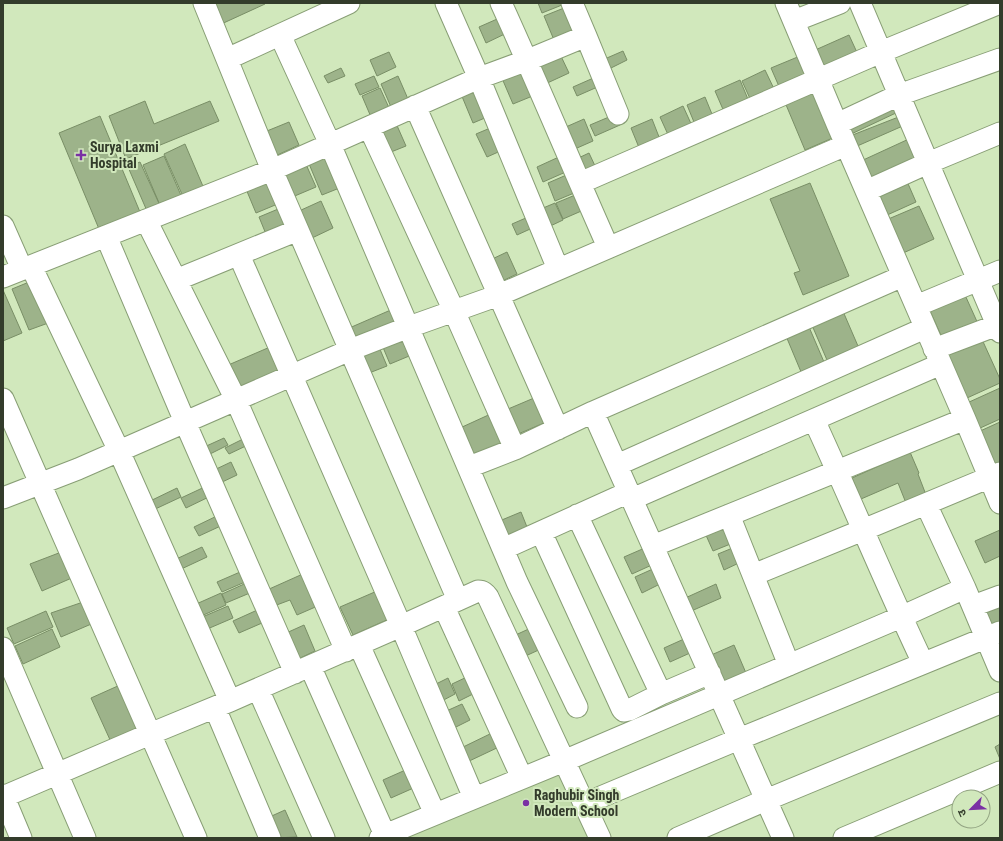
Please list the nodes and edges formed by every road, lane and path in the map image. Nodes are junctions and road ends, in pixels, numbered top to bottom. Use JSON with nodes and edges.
{"nodes":[{"id":1,"x":204,"y":3,"type":"edge"},
{"id":2,"x":349,"y":3,"type":"edge"},
{"id":3,"x":446,"y":3,"type":"edge"},
{"id":4,"x":501,"y":3,"type":"edge"},
{"id":5,"x":572,"y":3,"type":"edge"},
{"id":6,"x":840,"y":3,"type":"edge"},
{"id":7,"x":860,"y":3,"type":"edge"},
{"id":8,"x":1000,"y":4,"type":"edge"},
{"id":9,"x":790,"y":12,"type":"edge"},
{"id":10,"x":280,"y":35,"type":"junction"},
{"id":11,"x":586,"y":36,"type":"junction"},
{"id":12,"x":881,"y":52,"type":"junction"},
{"id":13,"x":227,"y":59,"type":"junction"},
{"id":14,"x":1000,"y":59,"type":"edge"},
{"id":15,"x":528,"y":60,"type":"junction"},
{"id":16,"x":479,"y":78,"type":"junction"},
{"id":17,"x":818,"y":80,"type":"junction"},
{"id":18,"x":899,"y":95,"type":"junction"},
{"id":19,"x":415,"y":106,"type":"junction"},
{"id":20,"x":618,"y":114,"type":"dead end"},
{"id":21,"x":837,"y":124,"type":"junction"},
{"id":22,"x":369,"y":127,"type":"junction"},
{"id":23,"x":1000,"y":133,"type":"edge"},
{"id":24,"x":330,"y":144,"type":"junction"},
{"id":25,"x":846,"y":145,"type":"junction"},
{"id":26,"x":928,"y":163,"type":"junction"},
{"id":27,"x":272,"y":170,"type":"junction"},
{"id":28,"x":580,"y":184,"type":"junction"},
{"id":29,"x":866,"y":192,"type":"junction"},
{"id":30,"x":146,"y":220,"type":"junction"},
{"id":31,"x":3,"y":226,"type":"edge"},
{"id":32,"x":298,"y":230,"type":"junction"},
{"id":33,"x":106,"y":236,"type":"junction"},
{"id":34,"x":608,"y":247,"type":"junction"},
{"id":35,"x":239,"y":254,"type":"junction"},
{"id":36,"x":26,"y":268,"type":"junction"},
{"id":37,"x":558,"y":269,"type":"junction"},
{"id":38,"x":1000,"y":271,"type":"edge"},
{"id":39,"x":903,"y":276,"type":"junction"},
{"id":40,"x":3,"y":277,"type":"edge"},
{"id":41,"x":176,"y":280,"type":"junction"},
{"id":42,"x":978,"y":280,"type":"junction"},
{"id":43,"x":499,"y":295,"type":"junction"},
{"id":44,"x":916,"y":306,"type":"junction"},
{"id":45,"x":454,"y":311,"type":"junction"},
{"id":46,"x":409,"y":327,"type":"junction"},
{"id":47,"x":999,"y":327,"type":"edge"},
{"id":48,"x":925,"y":328,"type":"junction"},
{"id":49,"x":350,"y":350,"type":"junction"},
{"id":50,"x":938,"y":356,"type":"junction"},
{"id":51,"x":292,"y":375,"type":"junction"},
{"id":52,"x":3,"y":399,"type":"edge"},
{"id":53,"x":236,"y":400,"type":"junction"},
{"id":54,"x":593,"y":412,"type":"junction"},
{"id":55,"x":965,"y":419,"type":"junction"},
{"id":56,"x":814,"y":420,"type":"junction"},
{"id":57,"x":185,"y":422,"type":"junction"},
{"id":58,"x":558,"y":429,"type":"junction"},
{"id":59,"x":515,"y":449,"type":"junction"},
{"id":60,"x":118,"y":451,"type":"junction"},
{"id":61,"x":617,"y":465,"type":"junction"},
{"id":62,"x":468,"y":468,"type":"junction"},
{"id":63,"x":837,"y":470,"type":"junction"},
{"id":64,"x":995,"y":475,"type":"edge"},
{"id":65,"x":40,"y":483,"type":"junction"},
{"id":66,"x":631,"y":495,"type":"junction"},
{"id":67,"x":3,"y":498,"type":"edge"},
{"id":68,"x":1000,"y":503,"type":"edge"},
{"id":69,"x":926,"y":504,"type":"junction"},
{"id":70,"x":577,"y":515,"type":"junction"},
{"id":71,"x":729,"y":515,"type":"junction"},
{"id":72,"x":863,"y":530,"type":"junction"},
{"id":73,"x":541,"y":532,"type":"junction"},
{"id":74,"x":653,"y":546,"type":"junction"},
{"id":75,"x":503,"y":549,"type":"junction"},
{"id":76,"x":754,"y":575,"type":"junction"},
{"id":77,"x":1000,"y":596,"type":"edge"},
{"id":78,"x":969,"y":597,"type":"junction"},
{"id":79,"x":451,"y":604,"type":"junction"},
{"id":80,"x":901,"y":617,"type":"junction"},
{"id":81,"x":402,"y":626,"type":"junction"},
{"id":82,"x":993,"y":634,"type":"edge"},
{"id":83,"x":3,"y":648,"type":"edge"},
{"id":84,"x":353,"y":648,"type":"junction"},
{"id":85,"x":923,"y":663,"type":"junction"},
{"id":86,"x":789,"y":664,"type":"junction"},
{"id":87,"x":303,"y":670,"type":"junction"},
{"id":88,"x":1000,"y":670,"type":"edge"},
{"id":89,"x":710,"y":673,"type":"junction"},
{"id":90,"x":258,"y":689,"type":"junction"},
{"id":91,"x":661,"y":694,"type":"junction"},
{"id":92,"x":719,"y":694,"type":"junction"},
{"id":93,"x":1000,"y":703,"type":"edge"},
{"id":94,"x":223,"y":705,"type":"junction"},
{"id":95,"x":577,"y":707,"type":"dead end"},
{"id":96,"x":150,"y":734,"type":"junction"},
{"id":97,"x":739,"y":739,"type":"junction"},
{"id":98,"x":564,"y":761,"type":"junction"},
{"id":99,"x":1000,"y":772,"type":"edge"},
{"id":100,"x":58,"y":774,"type":"junction"},
{"id":101,"x":522,"y":778,"type":"junction"},
{"id":102,"x":3,"y":796,"type":"edge"},
{"id":103,"x":474,"y":798,"type":"junction"},
{"id":104,"x":766,"y":800,"type":"junction"},
{"id":105,"x":584,"y":804,"type":"junction"},
{"id":106,"x":435,"y":814,"type":"junction"},
{"id":107,"x":382,"y":837,"type":"edge"},
{"id":108,"x":22,"y":838,"type":"edge"},
{"id":109,"x":85,"y":838,"type":"edge"},
{"id":110,"x":196,"y":838,"type":"edge"},
{"id":111,"x":270,"y":838,"type":"edge"},
{"id":112,"x":324,"y":838,"type":"edge"},
{"id":113,"x":600,"y":838,"type":"edge"},
{"id":114,"x":678,"y":838,"type":"edge"},
{"id":115,"x":783,"y":838,"type":"edge"},
{"id":116,"x":844,"y":838,"type":"edge"}],
"edges":[{"from":1,"to":13,"type":"street"},
{"from":2,"to":10,"type":"street"},
{"from":3,"to":16,"type":"street"},
{"from":4,"to":15,"type":"street"},
{"from":5,"to":11,"type":"street"},
{"from":6,"to":9,"type":"street"},
{"from":7,"to":12,"type":"street"},
{"from":8,"to":12,"type":"street"},
{"from":9,"to":17,"type":"street"},
{"from":10,"to":13,"type":"street"},
{"from":10,"to":24,"type":"street"},
{"from":11,"to":15,"type":"street"},
{"from":11,"to":20,"type":"street"},
{"from":12,"to":17,"type":"street"},
{"from":12,"to":18,"type":"street"},
{"from":13,"to":27,"type":"street"},
{"from":14,"to":18,"type":"street"},
{"from":15,"to":16,"type":"street"},
{"from":15,"to":28,"type":"street"},
{"from":16,"to":19,"type":"street"},
{"from":16,"to":37,"type":"street"},
{"from":17,"to":21,"type":"street"},
{"from":17,"to":28,"type":"street"},
{"from":18,"to":21,"type":"street"},
{"from":18,"to":26,"type":"street"},
{"from":19,"to":22,"type":"street"},
{"from":19,"to":43,"type":"street"},
{"from":21,"to":25,"type":"street"},
{"from":22,"to":24,"type":"street"},
{"from":22,"to":45,"type":"street"},
{"from":23,"to":26,"type":"street"},
{"from":24,"to":27,"type":"street"},
{"from":24,"to":46,"type":"street"},
{"from":25,"to":29,"type":"street"},
{"from":25,"to":34,"type":"street"},
{"from":26,"to":29,"type":"street"},
{"from":26,"to":42,"type":"street"},
{"from":27,"to":30,"type":"street"},
{"from":27,"to":32,"type":"street"},
{"from":28,"to":34,"type":"street"},
{"from":29,"to":39,"type":"street"},
{"from":30,"to":33,"type":"street"},
{"from":30,"to":41,"type":"street"},
{"from":31,"to":36,"type":"street"},
{"from":32,"to":35,"type":"street"},
{"from":32,"to":49,"type":"street"},
{"from":33,"to":36,"type":"street"},
{"from":33,"to":57,"type":"street"},
{"from":34,"to":37,"type":"street"},
{"from":35,"to":41,"type":"street"},
{"from":35,"to":51,"type":"street"},
{"from":36,"to":40,"type":"street"},
{"from":36,"to":60,"type":"street"},
{"from":37,"to":43,"type":"street"},
{"from":38,"to":42,"type":"street"},
{"from":39,"to":44,"type":"street"},
{"from":39,"to":54,"type":"street"},
{"from":41,"to":53,"type":"street"},
{"from":42,"to":44,"type":"street"},
{"from":42,"to":47,"type":"street"},
{"from":43,"to":45,"type":"street"},
{"from":43,"to":58,"type":"street"},
{"from":44,"to":48,"type":"street"},
{"from":45,"to":46,"type":"street"},
{"from":45,"to":59,"type":"street"},
{"from":46,"to":49,"type":"street"},
{"from":46,"to":62,"type":"street"},
{"from":47,"to":50,"type":"street"},
{"from":48,"to":50,"type":"street"},
{"from":48,"to":61,"type":"street"},
{"from":49,"to":51,"type":"street"},
{"from":49,"to":79,"type":"street"},
{"from":50,"to":55,"type":"street"},
{"from":50,"to":56,"type":"street"},
{"from":51,"to":53,"type":"street"},
{"from":51,"to":81,"type":"street"},
{"from":52,"to":65,"type":"street"},
{"from":53,"to":57,"type":"street"},
{"from":53,"to":84,"type":"street"},
{"from":54,"to":58,"type":"street"},
{"from":54,"to":61,"type":"street"},
{"from":55,"to":63,"type":"street"},
{"from":55,"to":64,"type":"street"},
{"from":56,"to":63,"type":"street"},
{"from":56,"to":66,"type":"street"},
{"from":57,"to":60,"type":"street"},
{"from":57,"to":87,"type":"street"},
{"from":58,"to":59,"type":"street"},
{"from":59,"to":62,"type":"street"},
{"from":60,"to":65,"type":"street"},
{"from":60,"to":94,"type":"street"},
{"from":61,"to":66,"type":"street"},
{"from":62,"to":75,"type":"street"},
{"from":63,"to":71,"type":"street"},
{"from":63,"to":72,"type":"street"},
{"from":64,"to":68,"type":"street"},
{"from":64,"to":69,"type":"street"},
{"from":65,"to":67,"type":"street"},
{"from":65,"to":96,"type":"street"},
{"from":66,"to":70,"type":"street"},
{"from":66,"to":74,"type":"street"},
{"from":69,"to":72,"type":"street"},
{"from":69,"to":78,"type":"street"},
{"from":70,"to":73,"type":"street"},
{"from":70,"to":91,"type":"street"},
{"from":71,"to":74,"type":"street"},
{"from":71,"to":76,"type":"street"},
{"from":72,"to":76,"type":"street"},
{"from":72,"to":80,"type":"street"},
{"from":73,"to":75,"type":"street"},
{"from":73,"to":91,"type":"street"},
{"from":74,"to":89,"type":"street"},
{"from":75,"to":95,"type":"street"},
{"from":76,"to":86,"type":"street"},
{"from":77,"to":78,"type":"street"},
{"from":78,"to":80,"type":"street"},
{"from":78,"to":82,"type":"street"},
{"from":79,"to":81,"type":"street"},
{"from":79,"to":98,"type":"street"},
{"from":79,"to":101,"type":"street"},
{"from":80,"to":85,"type":"street"},
{"from":80,"to":86,"type":"street"},
{"from":81,"to":84,"type":"street"},
{"from":81,"to":103,"type":"street"},
{"from":82,"to":85,"type":"street"},
{"from":82,"to":88,"type":"street"},
{"from":83,"to":100,"type":"street"},
{"from":84,"to":87,"type":"street"},
{"from":84,"to":106,"type":"street"},
{"from":85,"to":97,"type":"street"},
{"from":86,"to":92,"type":"street"},
{"from":87,"to":90,"type":"street"},
{"from":87,"to":107,"type":"street"},
{"from":89,"to":91,"type":"street"},
{"from":89,"to":92,"type":"street"},
{"from":90,"to":94,"type":"street"},
{"from":90,"to":112,"type":"street"},
{"from":92,"to":97,"type":"street"},
{"from":92,"to":98,"type":"street"},
{"from":93,"to":104,"type":"street"},
{"from":94,"to":96,"type":"street"},
{"from":94,"to":111,"type":"street"},
{"from":96,"to":100,"type":"street"},
{"from":96,"to":110,"type":"street"},
{"from":97,"to":104,"type":"street"},
{"from":97,"to":105,"type":"street"},
{"from":98,"to":101,"type":"street"},
{"from":98,"to":105,"type":"street"},
{"from":99,"to":116,"type":"street"},
{"from":100,"to":102,"type":"street"},
{"from":100,"to":109,"type":"street"},
{"from":101,"to":103,"type":"street"},
{"from":102,"to":108,"type":"street"},
{"from":103,"to":106,"type":"street"},
{"from":104,"to":114,"type":"street"},
{"from":104,"to":115,"type":"street"},
{"from":105,"to":113,"type":"street"},
{"from":106,"to":107,"type":"street"}]}
